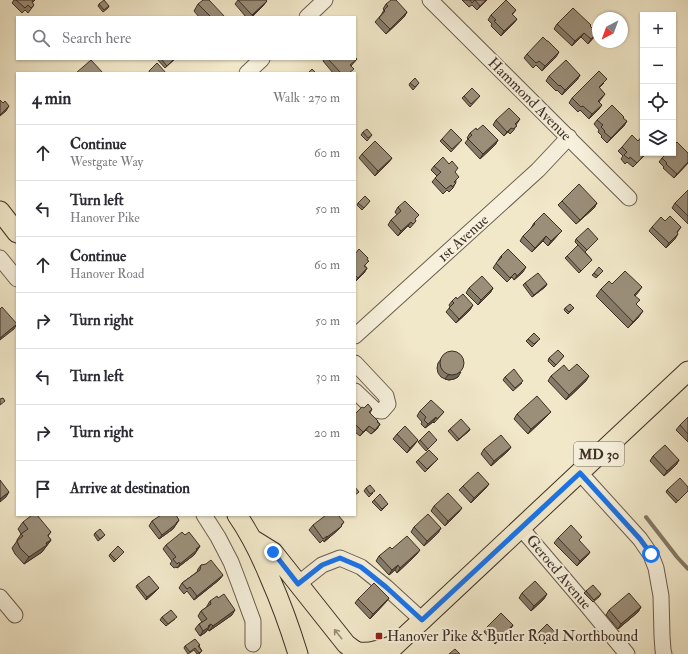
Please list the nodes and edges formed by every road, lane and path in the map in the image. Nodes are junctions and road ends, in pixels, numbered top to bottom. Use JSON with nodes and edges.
{"nodes":[{"id":1,"x":325,"y":0,"type":"edge"},
{"id":2,"x":430,"y":0,"type":"edge"},
{"id":3,"x":308,"y":16,"type":"edge"},
{"id":4,"x":261,"y":60,"type":"edge"},
{"id":5,"x":248,"y":72,"type":"edge"},
{"id":6,"x":569,"y":137,"type":"junction"},
{"id":7,"x":629,"y":198,"type":"dead end"},
{"id":8,"x":0,"y":211,"type":"edge"},
{"id":9,"x":16,"y":232,"type":"edge"},
{"id":10,"x":0,"y":258,"type":"edge"},
{"id":11,"x":16,"y":278,"type":"edge"},
{"id":12,"x":356,"y":335,"type":"edge"},
{"id":13,"x":356,"y":364,"type":"edge"},
{"id":14,"x":688,"y":371,"type":"edge"},
{"id":15,"x":356,"y":392,"type":"edge"},
{"id":16,"x":580,"y":473,"type":"junction"},
{"id":17,"x":205,"y":516,"type":"edge"},
{"id":18,"x":238,"y":516,"type":"edge"},
{"id":19,"x":516,"y":533,"type":"junction"},
{"id":20,"x":252,"y":539,"type":"junction"},
{"id":21,"x":298,"y":584,"type":"junction"},
{"id":22,"x":0,"y":597,"type":"edge"},
{"id":23,"x":14,"y":615,"type":"dead end"},
{"id":24,"x":422,"y":620,"type":"junction"},
{"id":25,"x":254,"y":644,"type":"dead end"},
{"id":26,"x":391,"y":649,"type":"edge"},
{"id":27,"x":298,"y":654,"type":"edge"},
{"id":28,"x":627,"y":654,"type":"edge"},
{"id":29,"x":664,"y":654,"type":"edge"}],
"edges":[{"from":1,"to":3,"type":"street"},
{"from":2,"to":6,"type":"street","name":"Hammond Avenue"},
{"from":4,"to":5,"type":"street"},
{"from":6,"to":7,"type":"street","name":"Hammond Avenue"},
{"from":6,"to":12,"type":"street","name":"1st Avenue"},
{"from":8,"to":9,"type":"main road"},
{"from":10,"to":11,"type":"street"},
{"from":13,"to":15,"type":"street"},
{"from":14,"to":16,"type":"main road","number":"MD 30"},
{"from":16,"to":19,"type":"main road","number":"MD 30"},
{"from":16,"to":29,"type":"street"},
{"from":17,"to":25,"type":"street"},
{"from":18,"to":20,"type":"main road"},
{"from":19,"to":24,"type":"main road","number":"MD 30"},
{"from":19,"to":28,"type":"street","name":"Geroed Avenue"},
{"from":20,"to":21,"type":"main road"},
{"from":20,"to":27,"type":"main road"},
{"from":21,"to":24,"type":"street"},
{"from":26,"to":21,"type":"main road","one_way":true},
{"from":22,"to":23,"type":"street"},
{"from":24,"to":26,"type":"main road","number":"MD 30"}]}
